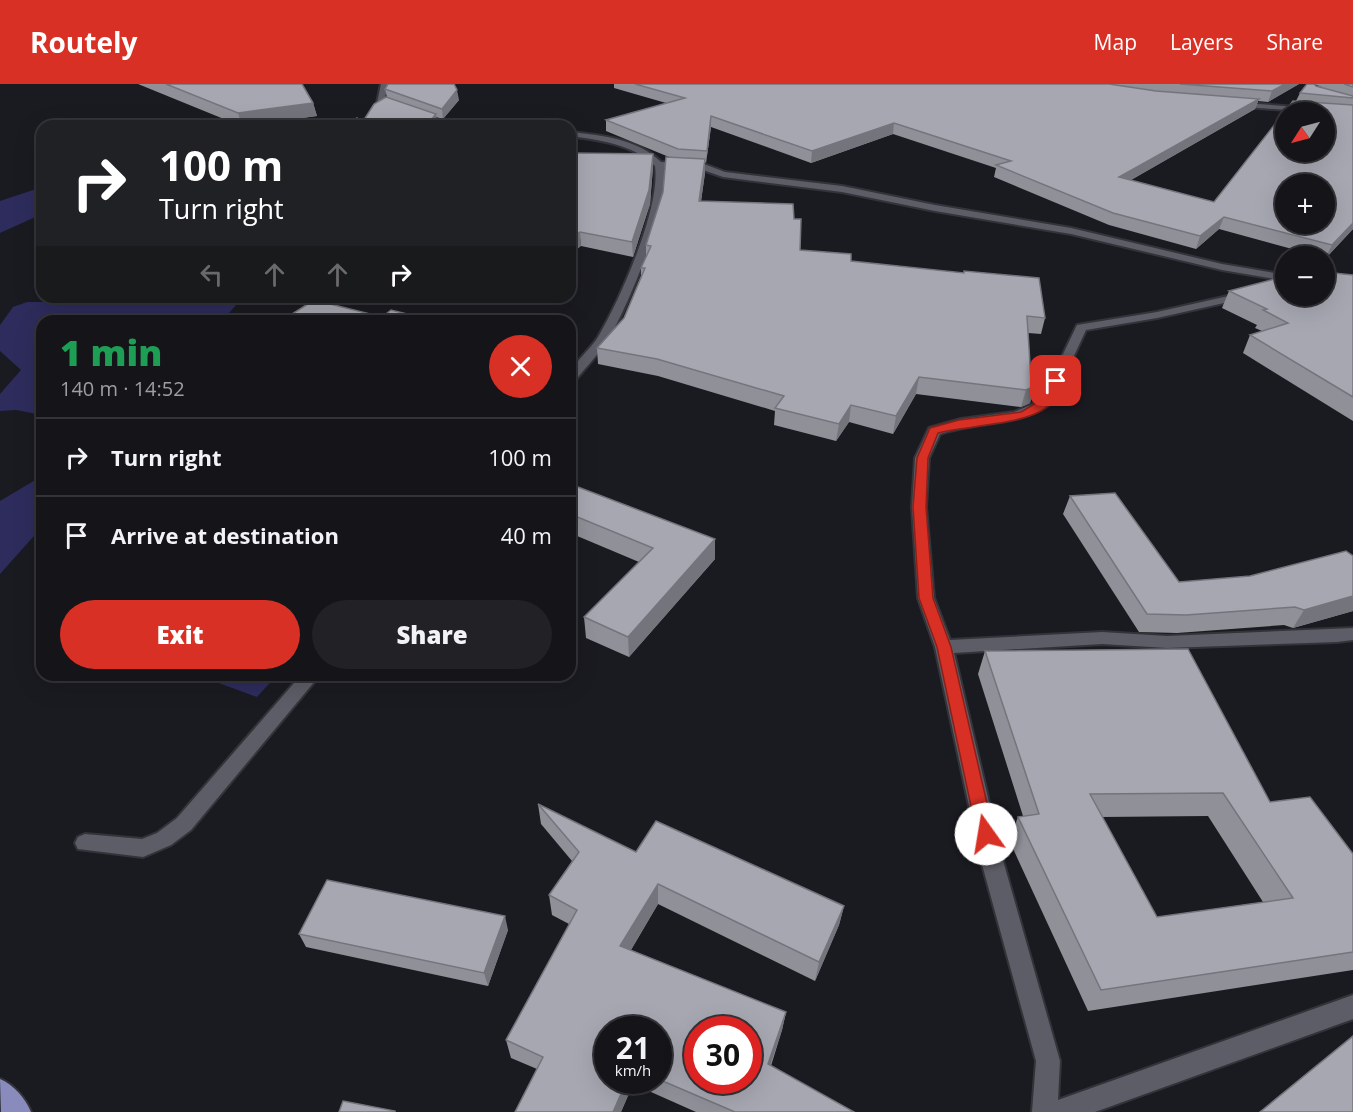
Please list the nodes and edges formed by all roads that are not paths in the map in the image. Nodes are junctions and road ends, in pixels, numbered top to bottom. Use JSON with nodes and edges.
{"nodes":[{"id":1,"x":385,"y":84,"type":"edge"},
{"id":2,"x":1220,"y":103,"type":"edge"},
{"id":3,"x":1353,"y":112,"type":"edge"},
{"id":4,"x":435,"y":120,"type":"edge"},
{"id":5,"x":576,"y":135,"type":"edge"},
{"id":6,"x":659,"y":165,"type":"junction"},
{"id":7,"x":1275,"y":276,"type":"edge"},
{"id":8,"x":1275,"y":288,"type":"edge"},
{"id":9,"x":576,"y":371,"type":"edge"},
{"id":10,"x":1353,"y":634,"type":"edge"},
{"id":11,"x":944,"y":647,"type":"junction"},
{"id":12,"x":306,"y":681,"type":"edge"},
{"id":13,"x":85,"y":843,"type":"dead end"},
{"id":14,"x":1353,"y":1007,"type":"edge"},
{"id":15,"x":0,"y":1092,"type":"edge"},
{"id":16,"x":18,"y":1112,"type":"edge"},
{"id":17,"x":1045,"y":1112,"type":"edge"},
{"id":18,"x":1060,"y":1112,"type":"edge"}],
"edges":[{"from":1,"to":4,"type":"street"},
{"from":2,"to":3,"type":"street"},
{"from":5,"to":6,"type":"street"},
{"from":6,"to":7,"type":"street"},
{"from":6,"to":9,"type":"street"},
{"from":8,"to":11,"type":"street"},
{"from":10,"to":11,"type":"street"},
{"from":11,"to":17,"type":"street"},
{"from":12,"to":13,"type":"street"},
{"from":14,"to":18,"type":"street"},
{"from":15,"to":16,"type":"main road"}]}
